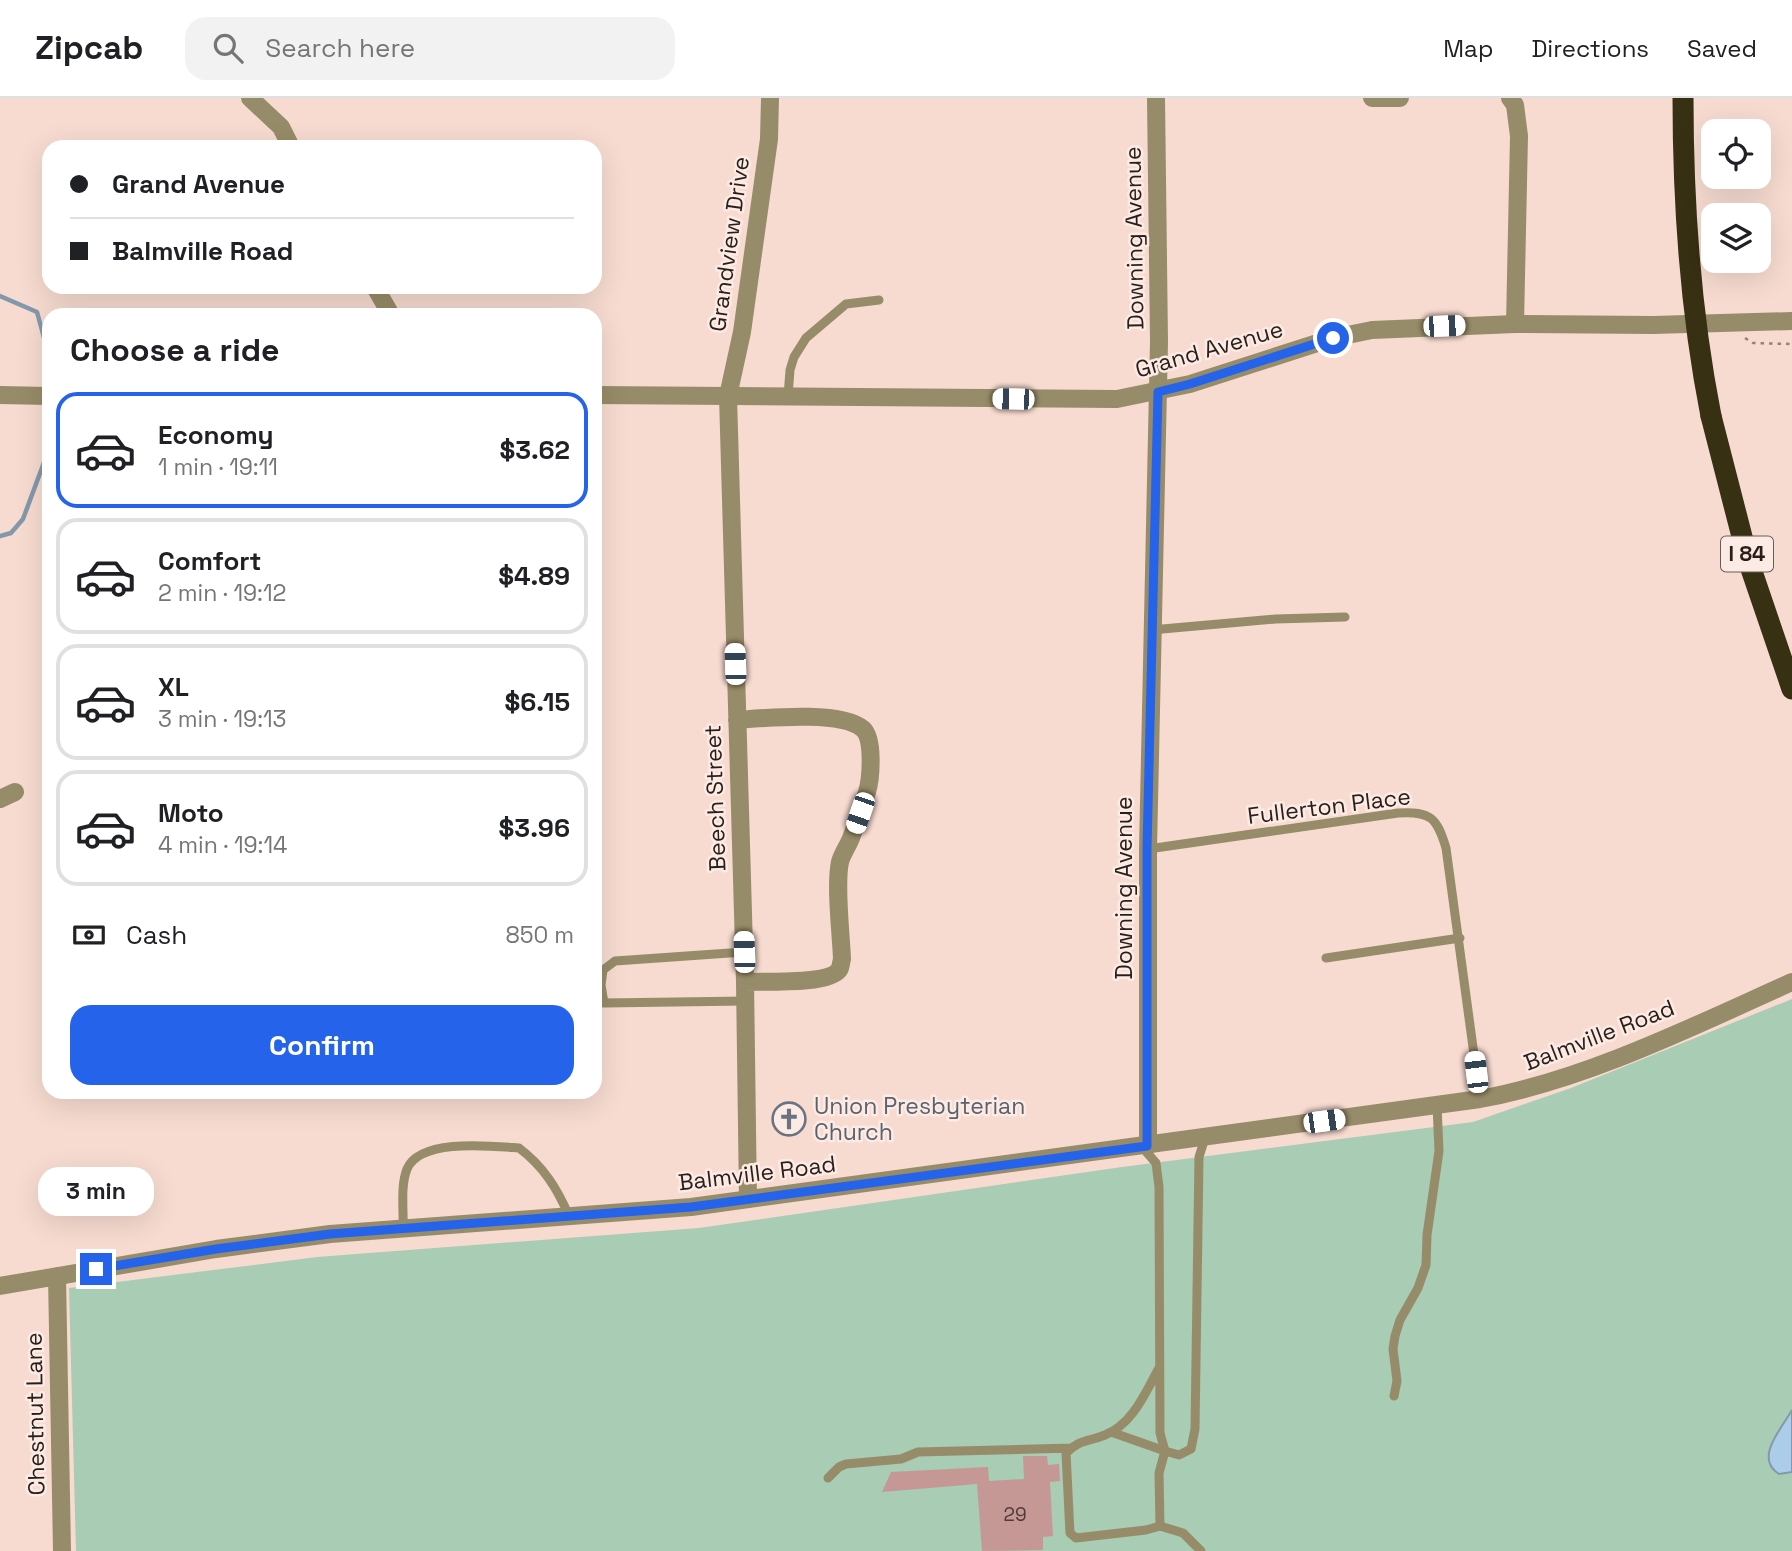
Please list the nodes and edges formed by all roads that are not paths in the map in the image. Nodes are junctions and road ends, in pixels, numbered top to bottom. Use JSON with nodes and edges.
{"nodes":[{"id":1,"x":250,"y":98,"type":"edge"},
{"id":2,"x":770,"y":98,"type":"edge"},
{"id":3,"x":1156,"y":98,"type":"edge"},
{"id":4,"x":1372,"y":98,"type":"edge"},
{"id":5,"x":1400,"y":98,"type":"edge"},
{"id":6,"x":1510,"y":98,"type":"edge"},
{"id":7,"x":1683,"y":98,"type":"edge"},
{"id":8,"x":288,"y":140,"type":"edge"},
{"id":9,"x":879,"y":300,"type":"dead end"},
{"id":10,"x":1792,"y":321,"type":"edge"},
{"id":11,"x":1516,"y":324,"type":"junction"},
{"id":12,"x":1158,"y":392,"type":"junction"},
{"id":13,"x":0,"y":395,"type":"edge"},
{"id":14,"x":602,"y":395,"type":"edge"},
{"id":15,"x":42,"y":396,"type":"edge"},
{"id":16,"x":728,"y":396,"type":"junction"},
{"id":17,"x":788,"y":396,"type":"junction"},
{"id":18,"x":1345,"y":617,"type":"dead end"},
{"id":19,"x":1151,"y":630,"type":"junction"},
{"id":20,"x":1792,"y":689,"type":"edge"},
{"id":21,"x":737,"y":720,"type":"junction"},
{"id":22,"x":1147,"y":849,"type":"junction"},
{"id":23,"x":1460,"y":938,"type":"junction"},
{"id":24,"x":744,"y":952,"type":"junction"},
{"id":25,"x":1326,"y":958,"type":"dead end"},
{"id":26,"x":602,"y":978,"type":"edge"},
{"id":27,"x":746,"y":982,"type":"junction"},
{"id":28,"x":1792,"y":982,"type":"edge"},
{"id":29,"x":602,"y":991,"type":"edge"},
{"id":30,"x":746,"y":1000,"type":"junction"},
{"id":31,"x":1480,"y":1099,"type":"junction"},
{"id":32,"x":1437,"y":1105,"type":"junction"},
{"id":33,"x":1205,"y":1138,"type":"junction"},
{"id":34,"x":1145,"y":1146,"type":"junction"},
{"id":35,"x":748,"y":1199,"type":"junction"},
{"id":36,"x":569,"y":1218,"type":"junction"},
{"id":37,"x":403,"y":1229,"type":"junction"},
{"id":38,"x":57,"y":1276,"type":"junction"},
{"id":39,"x":0,"y":1286,"type":"edge"},
{"id":40,"x":1160,"y":1367,"type":"junction"},
{"id":41,"x":1394,"y":1396,"type":"dead end"},
{"id":42,"x":1111,"y":1432,"type":"junction"},
{"id":43,"x":1072,"y":1448,"type":"junction"},
{"id":44,"x":1165,"y":1451,"type":"junction"},
{"id":45,"x":828,"y":1478,"type":"dead end"},
{"id":46,"x":1160,"y":1526,"type":"junction"},
{"id":47,"x":62,"y":1551,"type":"edge"},
{"id":48,"x":1201,"y":1551,"type":"edge"}],
"edges":[{"from":1,"to":8,"type":"street"},
{"from":2,"to":16,"type":"street","name":"Grandview Drive"},
{"from":3,"to":12,"type":"street","name":"Downing Avenue"},
{"from":4,"to":5,"type":"street"},
{"from":6,"to":11,"type":"street"},
{"from":7,"to":20,"type":"highway","number":"I 84","bridge":true},
{"from":9,"to":17,"type":"lane"},
{"from":10,"to":11,"type":"street","name":"Grand Avenue"},
{"from":11,"to":12,"type":"street","name":"Grand Avenue"},
{"from":12,"to":17,"type":"street","name":"Grand Avenue"},
{"from":12,"to":19,"type":"street","name":"Downing Avenue"},
{"from":13,"to":15,"type":"street"},
{"from":14,"to":16,"type":"street","name":"Grand Avenue"},
{"from":16,"to":17,"type":"street","name":"Grand Avenue"},
{"from":16,"to":21,"type":"street","name":"Beech Street"},
{"from":18,"to":19,"type":"lane"},
{"from":19,"to":22,"type":"street","name":"Downing Avenue"},
{"from":21,"to":24,"type":"street","name":"Beech Street"},
{"from":21,"to":27,"type":"street"},
{"from":22,"to":23,"type":"lane","name":"Fullerton Place"},
{"from":22,"to":34,"type":"street","name":"Downing Avenue"},
{"from":23,"to":25,"type":"lane"},
{"from":23,"to":31,"type":"lane","name":"Fullerton Place"},
{"from":24,"to":26,"type":"lane"},
{"from":24,"to":27,"type":"street","name":"Beech Street"},
{"from":27,"to":30,"type":"street","name":"Beech Street"},
{"from":28,"to":31,"type":"street","name":"Balmville Road"},
{"from":29,"to":30,"type":"lane"},
{"from":30,"to":35,"type":"street","name":"Beech Street"},
{"from":31,"to":32,"type":"street","name":"Balmville Road"},
{"from":32,"to":33,"type":"street","name":"Balmville Road"},
{"from":32,"to":41,"type":"lane"},
{"from":33,"to":34,"type":"street","name":"Balmville Road"},
{"from":33,"to":44,"type":"lane"},
{"from":34,"to":35,"type":"street","name":"Balmville Road"},
{"from":34,"to":40,"type":"lane"},
{"from":35,"to":36,"type":"street","name":"Balmville Road"},
{"from":36,"to":37,"type":"street","name":"Balmville Road"},
{"from":36,"to":37,"type":"lane"},
{"from":37,"to":38,"type":"street","name":"Balmville Road"},
{"from":38,"to":39,"type":"street","name":"Balmville Road"},
{"from":38,"to":47,"type":"street","name":"Chestnut Lane"},
{"from":40,"to":42,"type":"lane"},
{"from":40,"to":44,"type":"lane"},
{"from":42,"to":43,"type":"lane"},
{"from":42,"to":44,"type":"lane"},
{"from":43,"to":45,"type":"lane"},
{"from":43,"to":46,"type":"lane"},
{"from":44,"to":46,"type":"lane"},
{"from":46,"to":48,"type":"lane"}]}
